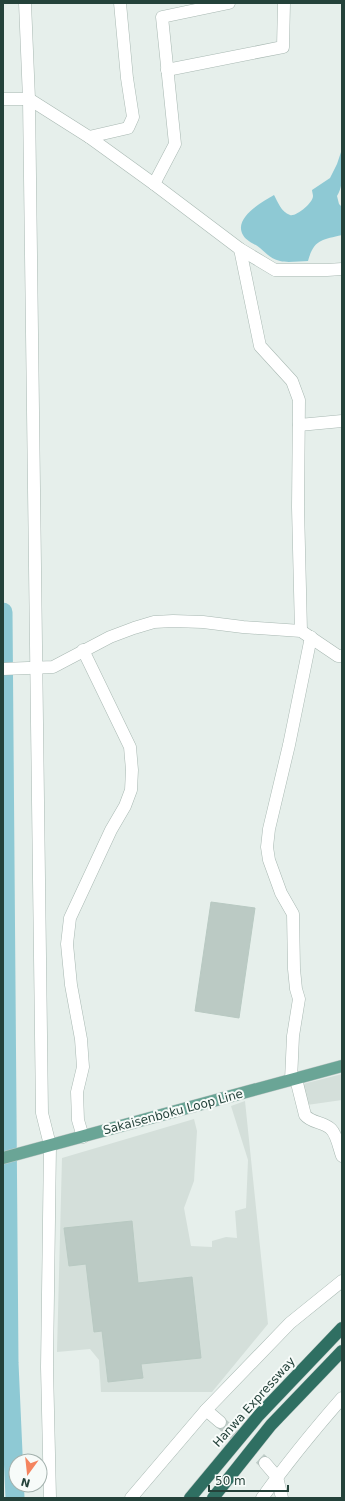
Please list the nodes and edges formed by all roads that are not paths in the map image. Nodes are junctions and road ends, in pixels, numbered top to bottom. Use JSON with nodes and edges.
{"nodes":[{"id":1,"x":25,"y":3,"type":"edge"},
{"id":2,"x":120,"y":3,"type":"edge"},
{"id":3,"x":229,"y":3,"type":"edge"},
{"id":4,"x":284,"y":3,"type":"edge"},
{"id":5,"x":167,"y":70,"type":"junction"},
{"id":6,"x":3,"y":99,"type":"edge"},
{"id":7,"x":29,"y":99,"type":"junction"},
{"id":8,"x":89,"y":137,"type":"junction"},
{"id":9,"x":154,"y":184,"type":"junction"},
{"id":10,"x":240,"y":249,"type":"junction"},
{"id":11,"x":342,"y":269,"type":"edge"},
{"id":12,"x":342,"y":421,"type":"edge"},
{"id":13,"x":299,"y":425,"type":"junction"},
{"id":14,"x":306,"y":634,"type":"junction"},
{"id":15,"x":83,"y":650,"type":"junction"},
{"id":16,"x":342,"y":656,"type":"edge"},
{"id":17,"x":37,"y":668,"type":"junction"},
{"id":18,"x":3,"y":669,"type":"edge"},
{"id":19,"x":342,"y":1066,"type":"edge"},
{"id":20,"x":294,"y":1079,"type":"junction"},
{"id":21,"x":83,"y":1137,"type":"junction"},
{"id":22,"x":45,"y":1146,"type":"junction"},
{"id":23,"x":342,"y":1156,"type":"edge"},
{"id":24,"x":3,"y":1158,"type":"edge"},
{"id":25,"x":342,"y":1281,"type":"edge"},
{"id":26,"x":342,"y":1328,"type":"edge"},
{"id":27,"x":342,"y":1351,"type":"edge"},
{"id":28,"x":342,"y":1398,"type":"edge"},
{"id":29,"x":206,"y":1410,"type":"junction"},
{"id":30,"x":220,"y":1422,"type":"tunnel mouth"},
{"id":31,"x":265,"y":1463,"type":"tunnel mouth"},
{"id":32,"x":277,"y":1477,"type":"junction"},
{"id":33,"x":50,"y":1498,"type":"edge"},
{"id":34,"x":131,"y":1498,"type":"edge"},
{"id":35,"x":190,"y":1498,"type":"edge"},
{"id":36,"x":212,"y":1498,"type":"edge"},
{"id":37,"x":262,"y":1498,"type":"edge"},
{"id":38,"x":282,"y":1498,"type":"edge"}],
"edges":[{"from":1,"to":7,"type":"street"},
{"from":2,"to":8,"type":"street"},
{"from":3,"to":5,"type":"street"},
{"from":4,"to":5,"type":"street"},
{"from":5,"to":9,"type":"street"},
{"from":6,"to":7,"type":"street"},
{"from":7,"to":8,"type":"street"},
{"from":7,"to":17,"type":"street"},
{"from":8,"to":9,"type":"street"},
{"from":9,"to":10,"type":"street"},
{"from":10,"to":11,"type":"street"},
{"from":10,"to":13,"type":"street"},
{"from":12,"to":13,"type":"street"},
{"from":13,"to":14,"type":"street"},
{"from":14,"to":15,"type":"street"},
{"from":14,"to":16,"type":"street"},
{"from":14,"to":20,"type":"street"},
{"from":15,"to":17,"type":"street"},
{"from":15,"to":21,"type":"street"},
{"from":17,"to":18,"type":"street"},
{"from":17,"to":22,"type":"street"},
{"from":19,"to":20,"type":"main road","name":"Sakaisenboku Loop Line"},
{"from":20,"to":21,"type":"main road","name":"Sakaisenboku Loop Line"},
{"from":20,"to":23,"type":"street"},
{"from":21,"to":22,"type":"main road","name":"Sakaisenboku Loop Line"},
{"from":22,"to":24,"type":"main road","name":"Sakaisenboku Loop Line"},
{"from":22,"to":33,"type":"street"},
{"from":25,"to":29,"type":"street"},
{"from":26,"to":35,"type":"highway","name":"Hanwa Expressway"},
{"from":27,"to":36,"type":"highway"},
{"from":28,"to":32,"type":"street"},
{"from":29,"to":30,"type":"street"},
{"from":29,"to":34,"type":"street"},
{"from":31,"to":32,"type":"street"},
{"from":32,"to":37,"type":"street"},
{"from":32,"to":38,"type":"street"}]}
